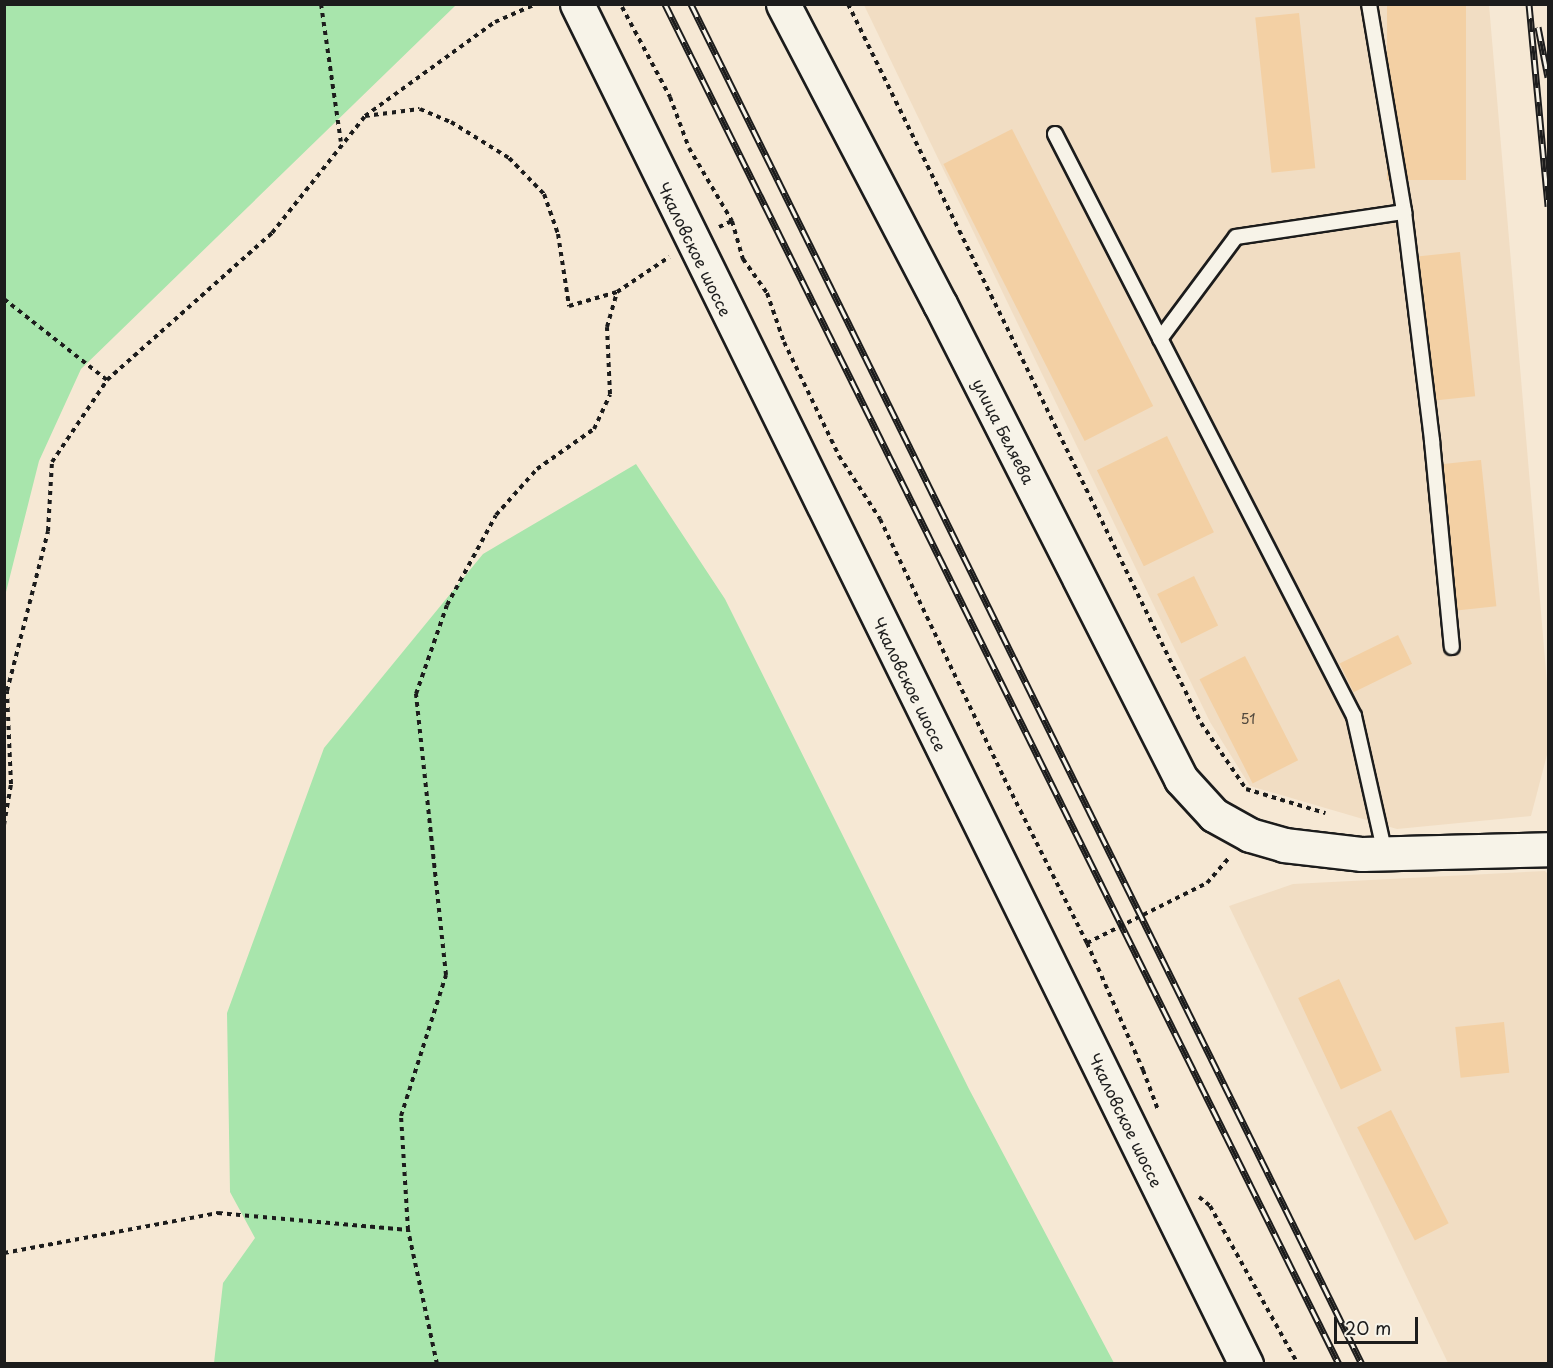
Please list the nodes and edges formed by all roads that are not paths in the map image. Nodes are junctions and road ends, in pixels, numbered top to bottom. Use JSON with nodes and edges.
{"nodes":[{"id":1,"x":577,"y":4,"type":"edge"},
{"id":2,"x":783,"y":4,"type":"edge"},
{"id":3,"x":1369,"y":4,"type":"edge"},
{"id":4,"x":1055,"y":134,"type":"dead end"},
{"id":5,"x":1404,"y":212,"type":"junction"},
{"id":6,"x":1160,"y":339,"type":"junction"},
{"id":7,"x":1452,"y":647,"type":"dead end"},
{"id":8,"x":1548,"y":849,"type":"edge"},
{"id":9,"x":1385,"y":854,"type":"junction"},
{"id":10,"x":1246,"y":1364,"type":"edge"}],
"edges":[{"from":1,"to":10,"type":"street","name":"Чкаловское шоссе"},
{"from":2,"to":9,"type":"street","name":"улица Беляева"},
{"from":3,"to":5,"type":"lane"},
{"from":4,"to":6,"type":"lane"},
{"from":5,"to":6,"type":"lane"},
{"from":5,"to":7,"type":"lane"},
{"from":6,"to":9,"type":"lane"},
{"from":8,"to":9,"type":"street","name":"улица Беляева"}]}
